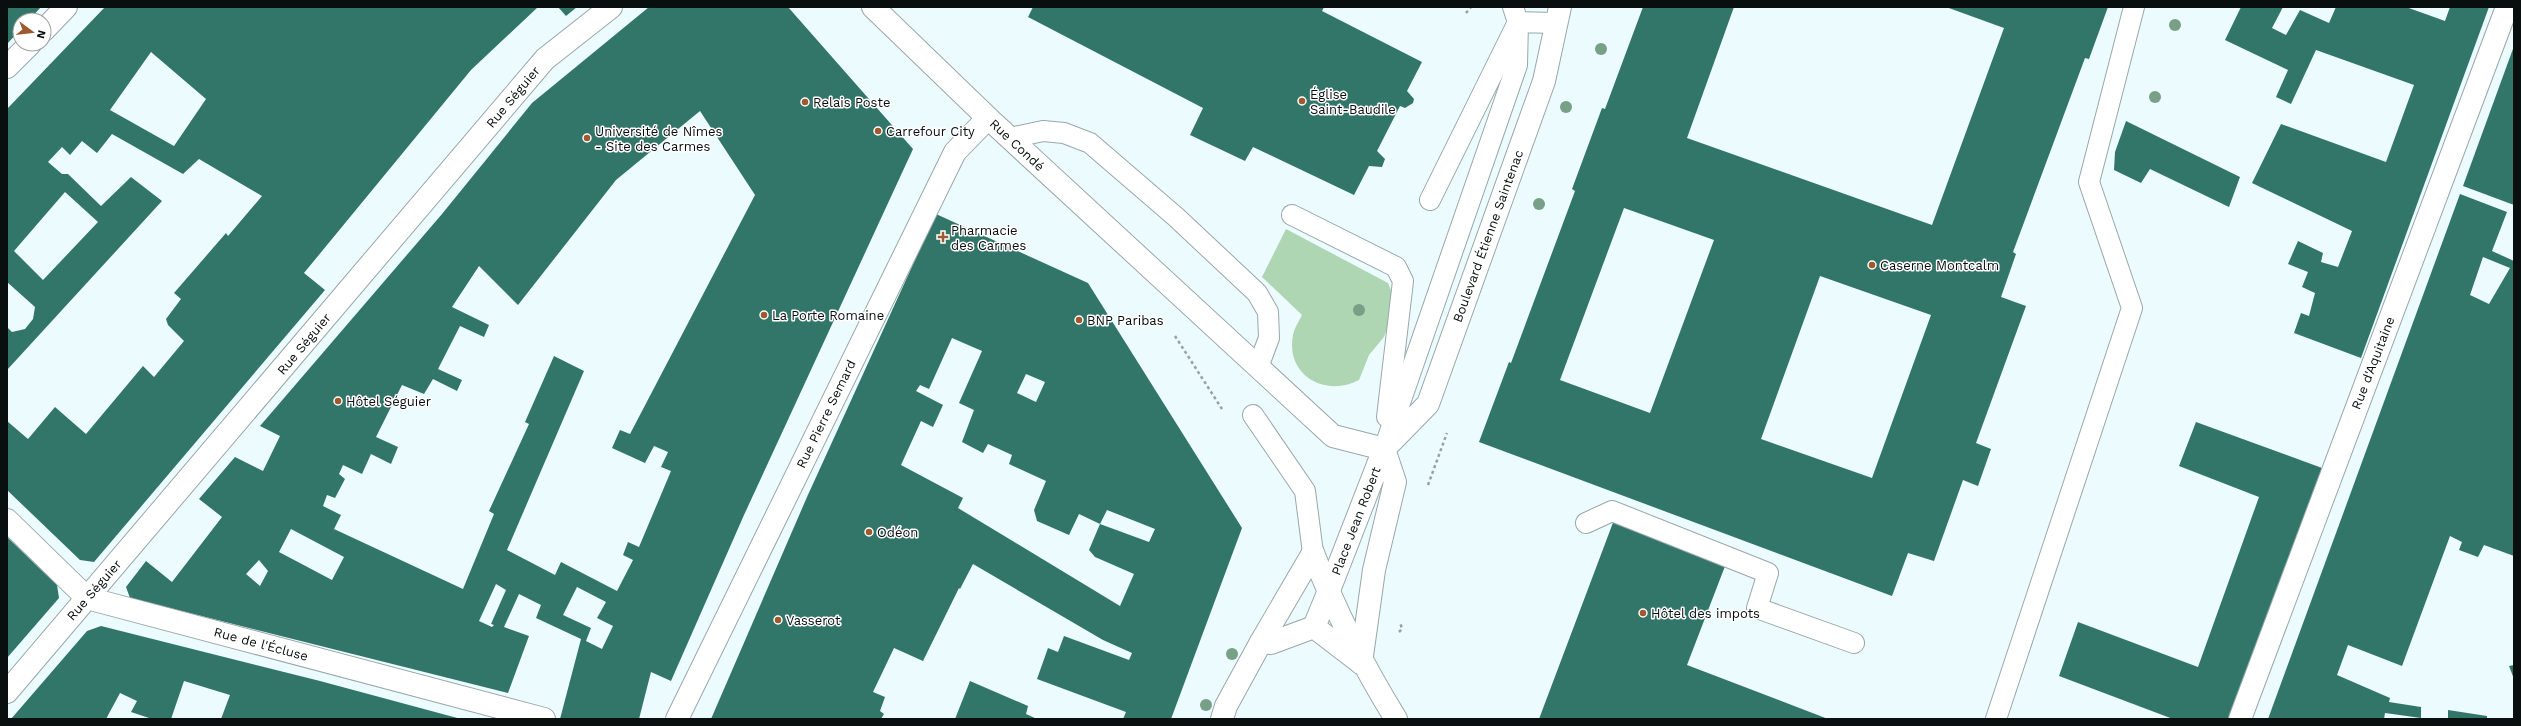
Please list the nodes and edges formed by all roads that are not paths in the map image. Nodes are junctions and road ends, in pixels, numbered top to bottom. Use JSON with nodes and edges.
{"nodes":[{"id":1,"x":66,"y":7,"type":"edge"},
{"id":2,"x":611,"y":7,"type":"edge"},
{"id":3,"x":873,"y":7,"type":"edge"},
{"id":4,"x":2134,"y":7,"type":"edge"},
{"id":5,"x":2507,"y":7,"type":"edge"},
{"id":6,"x":1516,"y":15,"type":"edge"},
{"id":7,"x":1558,"y":15,"type":"edge"},
{"id":8,"x":52,"y":22,"type":"edge"},
{"id":9,"x":22,"y":52,"type":"edge"},
{"id":10,"x":7,"y":67,"type":"edge"},
{"id":11,"x":988,"y":118,"type":"junction"},
{"id":12,"x":1010,"y":138,"type":"junction"},
{"id":13,"x":1430,"y":200,"type":"dead end"},
{"id":14,"x":1292,"y":215,"type":"dead end"},
{"id":15,"x":1258,"y":367,"type":"junction"},
{"id":16,"x":1253,"y":415,"type":"dead end"},
{"id":17,"x":1384,"y":449,"type":"junction"},
{"id":18,"x":7,"y":520,"type":"edge"},
{"id":19,"x":1586,"y":523,"type":"dead end"},
{"id":20,"x":1313,"y":553,"type":"junction"},
{"id":21,"x":1328,"y":592,"type":"junction"},
{"id":22,"x":88,"y":598,"type":"junction"},
{"id":23,"x":1314,"y":627,"type":"junction"},
{"id":24,"x":1261,"y":642,"type":"junction"},
{"id":25,"x":1854,"y":643,"type":"dead end"},
{"id":26,"x":1361,"y":663,"type":"junction"},
{"id":27,"x":7,"y":692,"type":"edge"},
{"id":28,"x":544,"y":719,"type":"edge"},
{"id":29,"x":677,"y":719,"type":"edge"},
{"id":30,"x":1222,"y":719,"type":"edge"},
{"id":31,"x":1396,"y":719,"type":"edge"},
{"id":32,"x":1996,"y":719,"type":"edge"},
{"id":33,"x":2240,"y":719,"type":"edge"}],
"edges":[{"from":1,"to":8,"type":"street"},
{"from":2,"to":22,"type":"street","name":"Rue Séguier"},
{"from":3,"to":11,"type":"street","name":"Rue Condé"},
{"from":4,"to":32,"type":"lane"},
{"from":5,"to":33,"type":"street","name":"Rue d'Aquitaine"},
{"from":6,"to":7,"type":"lane"},
{"from":6,"to":13,"type":"lane"},
{"from":6,"to":17,"type":"lane"},
{"from":7,"to":17,"type":"street","name":"Boulevard Étienne Saintenac"},
{"from":9,"to":10,"type":"street"},
{"from":11,"to":12,"type":"street","name":"Rue Condé"},
{"from":11,"to":29,"type":"street","name":"Rue Pierre Semard"},
{"from":12,"to":15,"type":"street","name":"Rue Condé"},
{"from":12,"to":15,"type":"lane"},
{"from":14,"to":17,"type":"lane"},
{"from":15,"to":17,"type":"street"},
{"from":16,"to":20,"type":"lane"},
{"from":17,"to":21,"type":"street","name":"Place Jean Robert"},
{"from":17,"to":26,"type":"street"},
{"from":18,"to":22,"type":"street","name":"Rue de l'Écluse"},
{"from":19,"to":25,"type":"lane"},
{"from":20,"to":21,"type":"street"},
{"from":20,"to":24,"type":"street"},
{"from":21,"to":23,"type":"street","name":"Place Jean Robert"},
{"from":21,"to":26,"type":"street","name":"Place Jean Robert"},
{"from":22,"to":27,"type":"street","name":"Rue Séguier"},
{"from":22,"to":28,"type":"street","name":"Rue de l'Écluse"},
{"from":23,"to":24,"type":"street"},
{"from":23,"to":26,"type":"street"},
{"from":24,"to":30,"type":"street"},
{"from":26,"to":31,"type":"street"}]}
